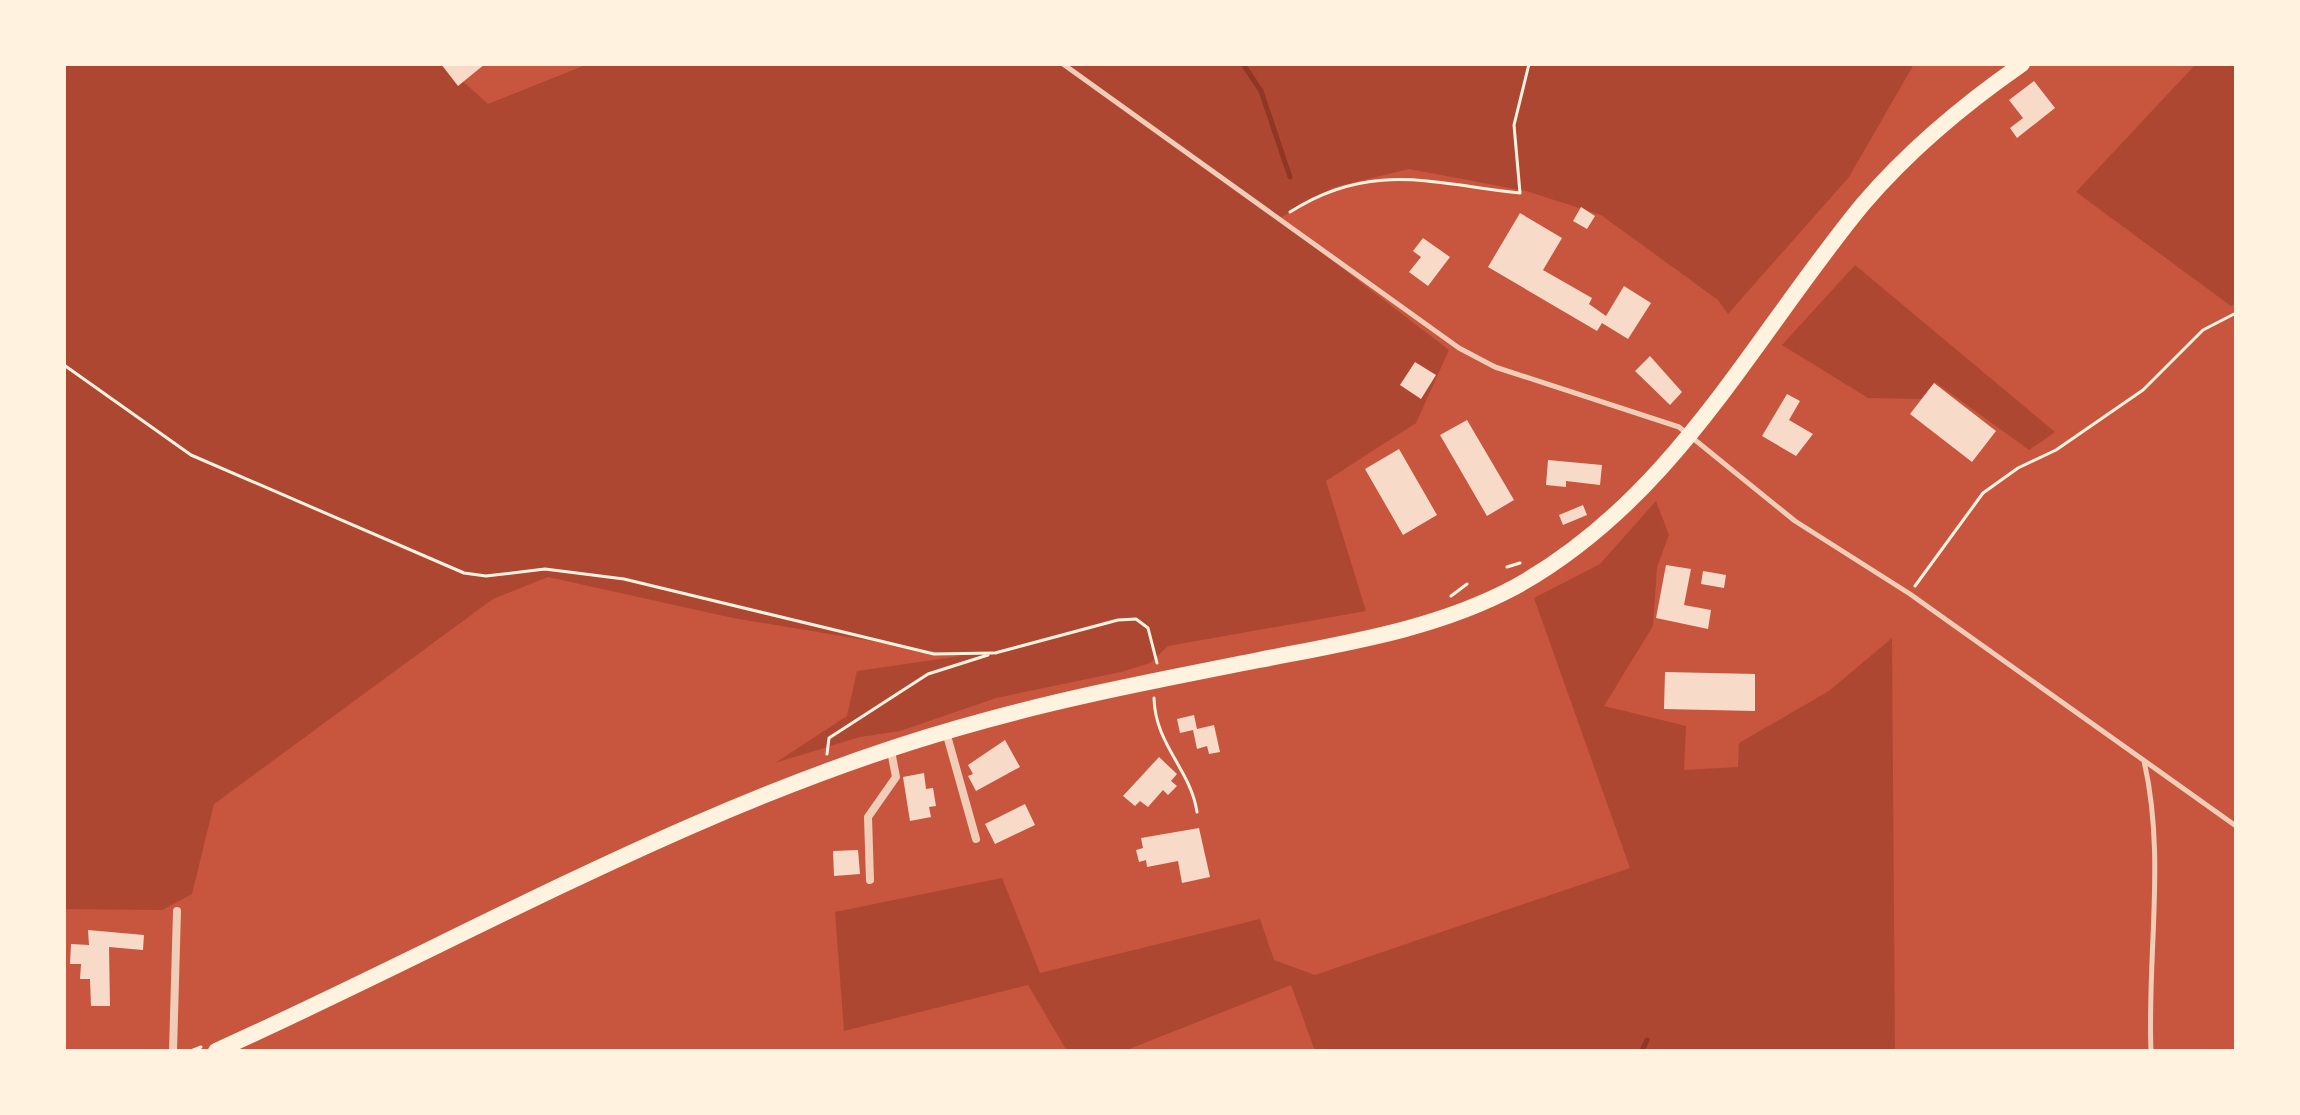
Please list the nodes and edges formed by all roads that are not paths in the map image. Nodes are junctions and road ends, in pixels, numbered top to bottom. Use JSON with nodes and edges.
{"nodes":[{"id":1,"x":1063,"y":64,"type":"edge"},
{"id":2,"x":2022,"y":64,"type":"edge"},
{"id":3,"x":1691,"y":435,"type":"junction"},
{"id":4,"x":946,"y":731,"type":"junction"},
{"id":5,"x":891,"y":751,"type":"junction"},
{"id":6,"x":2144,"y":760,"type":"junction"},
{"id":7,"x":2236,"y":826,"type":"edge"},
{"id":8,"x":976,"y":839,"type":"dead end"},
{"id":9,"x":870,"y":880,"type":"dead end"},
{"id":10,"x":177,"y":911,"type":"dead end"},
{"id":11,"x":173,"y":1051,"type":"edge"},
{"id":12,"x":216,"y":1051,"type":"edge"},
{"id":13,"x":2151,"y":1051,"type":"edge"}],
"edges":[{"from":1,"to":3,"type":"lane"},
{"from":2,"to":3,"type":"main road"},
{"from":3,"to":4,"type":"main road"},
{"from":3,"to":6,"type":"lane"},
{"from":4,"to":5,"type":"main road"},
{"from":4,"to":8,"type":"street"},
{"from":5,"to":9,"type":"street"},
{"from":5,"to":12,"type":"main road"},
{"from":6,"to":7,"type":"lane"},
{"from":6,"to":13,"type":"lane"},
{"from":10,"to":11,"type":"street"}]}
